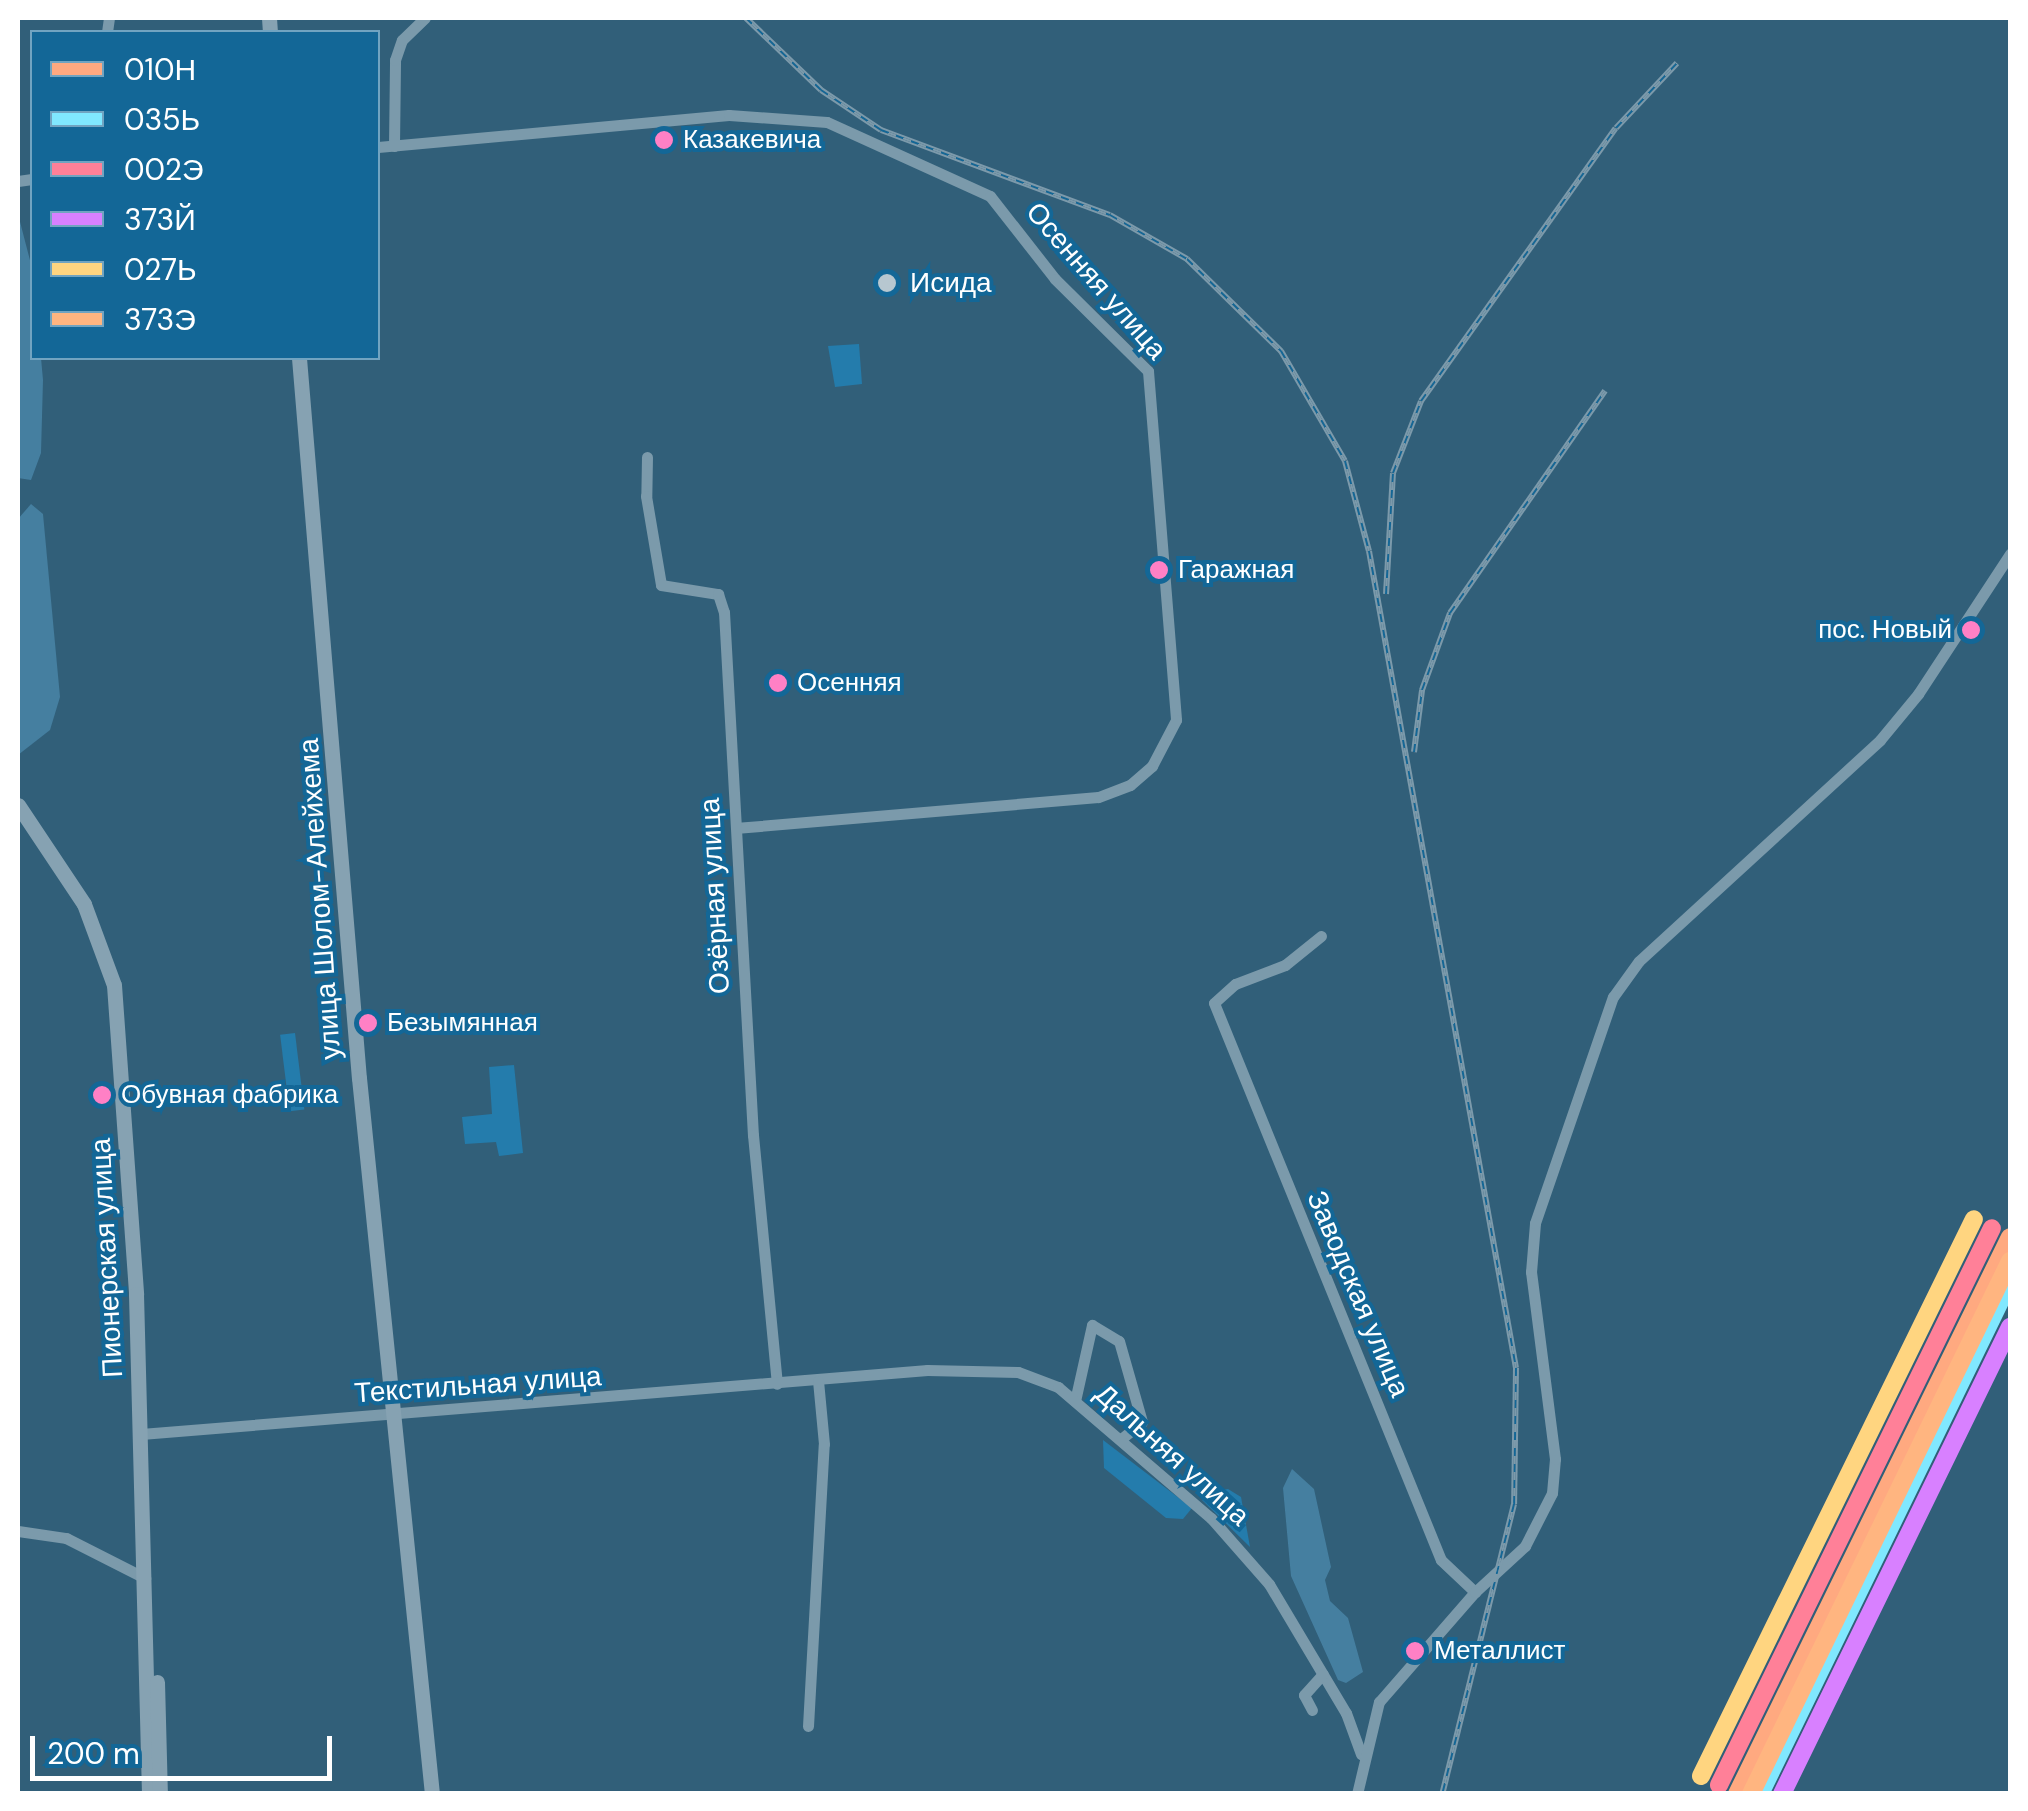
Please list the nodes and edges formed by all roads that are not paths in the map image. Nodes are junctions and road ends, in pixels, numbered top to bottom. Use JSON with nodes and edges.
{"nodes":[{"id":1,"x":425,"y":18,"type":"edge"},
{"id":2,"x":394,"y":146,"type":"junction"},
{"id":3,"x":380,"y":147,"type":"edge"},
{"id":4,"x":299,"y":360,"type":"edge"},
{"id":5,"x":647,"y":457,"type":"dead end"},
{"id":6,"x":2010,"y":554,"type":"edge"},
{"id":7,"x":18,"y":805,"type":"edge"},
{"id":8,"x":738,"y":828,"type":"junction"},
{"id":9,"x":1320,"y":936,"type":"dead end"},
{"id":10,"x":818,"y":1381,"type":"junction"},
{"id":11,"x":776,"y":1384,"type":"junction"},
{"id":12,"x":1075,"y":1401,"type":"junction"},
{"id":13,"x":398,"y":1416,"type":"junction"},
{"id":14,"x":142,"y":1434,"type":"junction"},
{"id":15,"x":1121,"y":1440,"type":"junction"},
{"id":16,"x":18,"y":1531,"type":"edge"},
{"id":17,"x":149,"y":1578,"type":"junction"},
{"id":18,"x":1474,"y":1592,"type":"junction"},
{"id":19,"x":1323,"y":1674,"type":"junction"},
{"id":20,"x":1379,"y":1702,"type":"junction"},
{"id":21,"x":1312,"y":1710,"type":"dead end"},
{"id":22,"x":1346,"y":1714,"type":"junction"},
{"id":23,"x":808,"y":1726,"type":"dead end"},
{"id":24,"x":1360,"y":1775,"type":"junction"},
{"id":25,"x":149,"y":1794,"type":"edge"},
{"id":26,"x":160,"y":1794,"type":"edge"},
{"id":27,"x":432,"y":1794,"type":"edge"},
{"id":28,"x":1356,"y":1794,"type":"edge"}],
"edges":[{"from":1,"to":2,"type":"street"},
{"from":2,"to":3,"type":"street","name":"Осенняя улица"},
{"from":2,"to":8,"type":"street","name":"Осенняя улица"},
{"from":4,"to":13,"type":"main road","name":"улица Шолом-Алейхема"},
{"from":5,"to":8,"type":"street","name":"Озёрная улица"},
{"from":6,"to":18,"type":"street"},
{"from":7,"to":14,"type":"main road","name":"Пионерская улица"},
{"from":8,"to":11,"type":"street","name":"Озёрная улица"},
{"from":9,"to":18,"type":"street","name":"Заводская улица"},
{"from":10,"to":11,"type":"street","name":"Текстильная улица"},
{"from":10,"to":12,"type":"street","name":"Дальняя улица"},
{"from":10,"to":23,"type":"street"},
{"from":11,"to":13,"type":"street","name":"Текстильная улица"},
{"from":12,"to":15,"type":"street","name":"Дальняя улица"},
{"from":12,"to":15,"type":"street"},
{"from":13,"to":14,"type":"street","name":"Текстильная улица"},
{"from":13,"to":27,"type":"main road","name":"улица Шолом-Алейхема"},
{"from":14,"to":17,"type":"main road","name":"Пионерская улица"},
{"from":15,"to":19,"type":"street","name":"Дальняя улица"},
{"from":16,"to":17,"type":"street"},
{"from":17,"to":25,"type":"main road","name":"Пионерская улица"},
{"from":17,"to":26,"type":"main road","name":"Пионерская улица"},
{"from":18,"to":20,"type":"street"},
{"from":19,"to":21,"type":"street"},
{"from":19,"to":22,"type":"street","name":"Дальняя улица"},
{"from":20,"to":22,"type":"street"},
{"from":20,"to":24,"type":"street"},
{"from":22,"to":24,"type":"street","name":"Дальняя улица"},
{"from":24,"to":28,"type":"street"}]}
